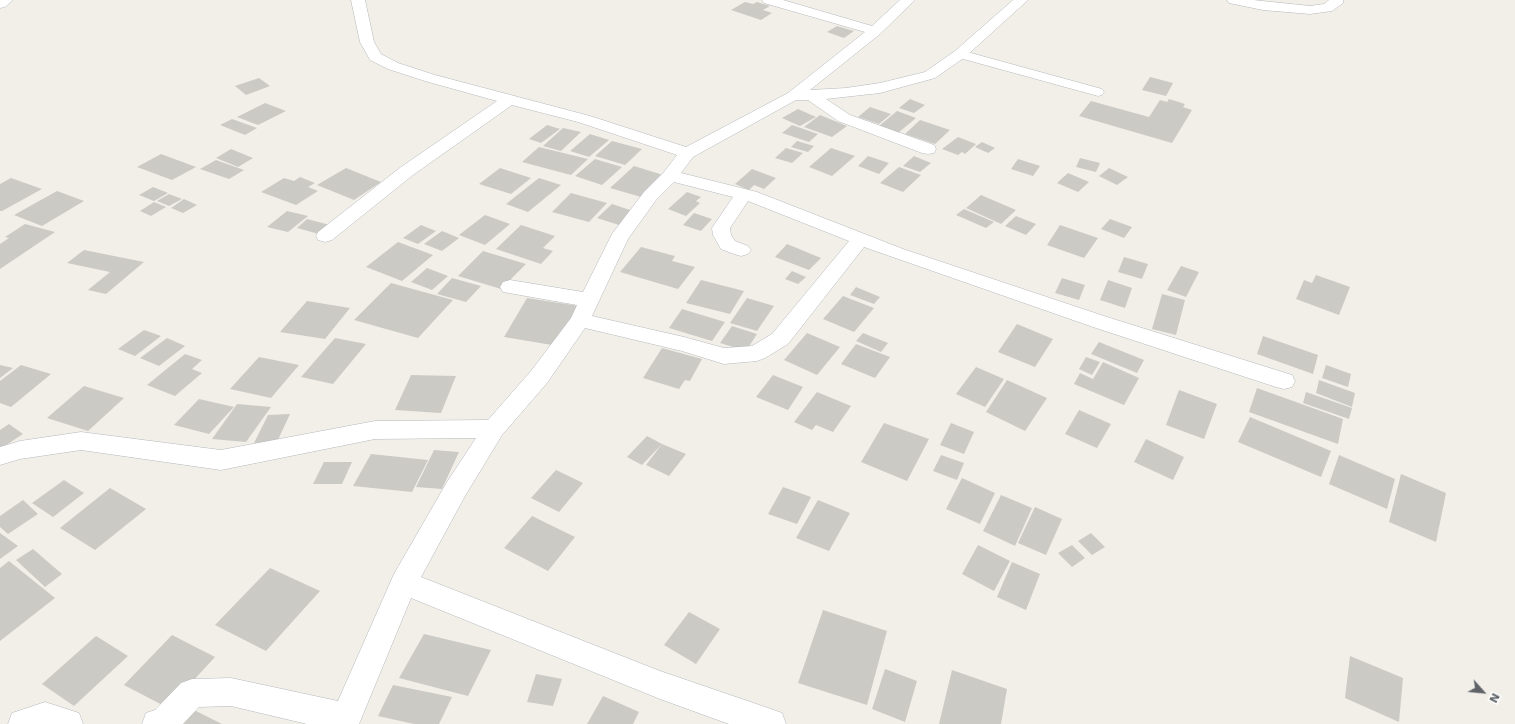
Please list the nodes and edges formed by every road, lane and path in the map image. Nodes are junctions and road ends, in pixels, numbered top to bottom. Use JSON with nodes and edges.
{"nodes":[{"id":1,"x":6,"y":0,"type":"edge"},
{"id":2,"x":358,"y":0,"type":"edge"},
{"id":3,"x":769,"y":0,"type":"edge"},
{"id":4,"x":908,"y":0,"type":"edge"},
{"id":5,"x":1021,"y":0,"type":"edge"},
{"id":6,"x":1234,"y":0,"type":"edge"},
{"id":7,"x":1336,"y":0,"type":"edge"},
{"id":8,"x":0,"y":4,"type":"edge"},
{"id":9,"x":875,"y":31,"type":"junction"},
{"id":10,"x":960,"y":54,"type":"junction"},
{"id":11,"x":1098,"y":92,"type":"dead end"},
{"id":12,"x":812,"y":95,"type":"junction"},
{"id":13,"x":793,"y":96,"type":"junction"},
{"id":14,"x":508,"y":100,"type":"junction"},
{"id":15,"x":928,"y":149,"type":"dead end"},
{"id":16,"x":687,"y":153,"type":"junction"},
{"id":17,"x":670,"y":176,"type":"junction"},
{"id":18,"x":744,"y":194,"type":"junction"},
{"id":19,"x":325,"y":236,"type":"dead end"},
{"id":20,"x":861,"y":239,"type":"junction"},
{"id":21,"x":741,"y":250,"type":"dead end"},
{"id":22,"x":510,"y":287,"type":"dead end"},
{"id":23,"x":585,"y":310,"type":"junction"},
{"id":24,"x":1284,"y":381,"type":"dead end"},
{"id":25,"x":494,"y":429,"type":"junction"},
{"id":26,"x":0,"y":456,"type":"edge"},
{"id":27,"x":404,"y":583,"type":"junction"},
{"id":28,"x":345,"y":721,"type":"edge"},
{"id":29,"x":23,"y":724,"type":"edge"},
{"id":30,"x":68,"y":724,"type":"edge"},
{"id":31,"x":157,"y":724,"type":"edge"},
{"id":32,"x":771,"y":724,"type":"edge"}],
"edges":[{"from":1,"to":8,"type":"street"},
{"from":2,"to":14,"type":"street"},
{"from":3,"to":9,"type":"street"},
{"from":4,"to":9,"type":"street"},
{"from":5,"to":10,"type":"street"},
{"from":6,"to":7,"type":"street"},
{"from":9,"to":13,"type":"street"},
{"from":10,"to":11,"type":"lane"},
{"from":10,"to":12,"type":"street"},
{"from":12,"to":13,"type":"street"},
{"from":12,"to":15,"type":"street"},
{"from":13,"to":16,"type":"street"},
{"from":14,"to":16,"type":"street"},
{"from":14,"to":19,"type":"street"},
{"from":16,"to":17,"type":"street"},
{"from":17,"to":18,"type":"street"},
{"from":17,"to":23,"type":"street"},
{"from":18,"to":20,"type":"street"},
{"from":18,"to":21,"type":"street"},
{"from":20,"to":23,"type":"street"},
{"from":20,"to":24,"type":"street"},
{"from":22,"to":23,"type":"street"},
{"from":23,"to":25,"type":"street"},
{"from":25,"to":26,"type":"street"},
{"from":25,"to":27,"type":"street"},
{"from":27,"to":28,"type":"street"},
{"from":27,"to":32,"type":"street"},
{"from":28,"to":31,"type":"street"},
{"from":29,"to":30,"type":"street"}]}
